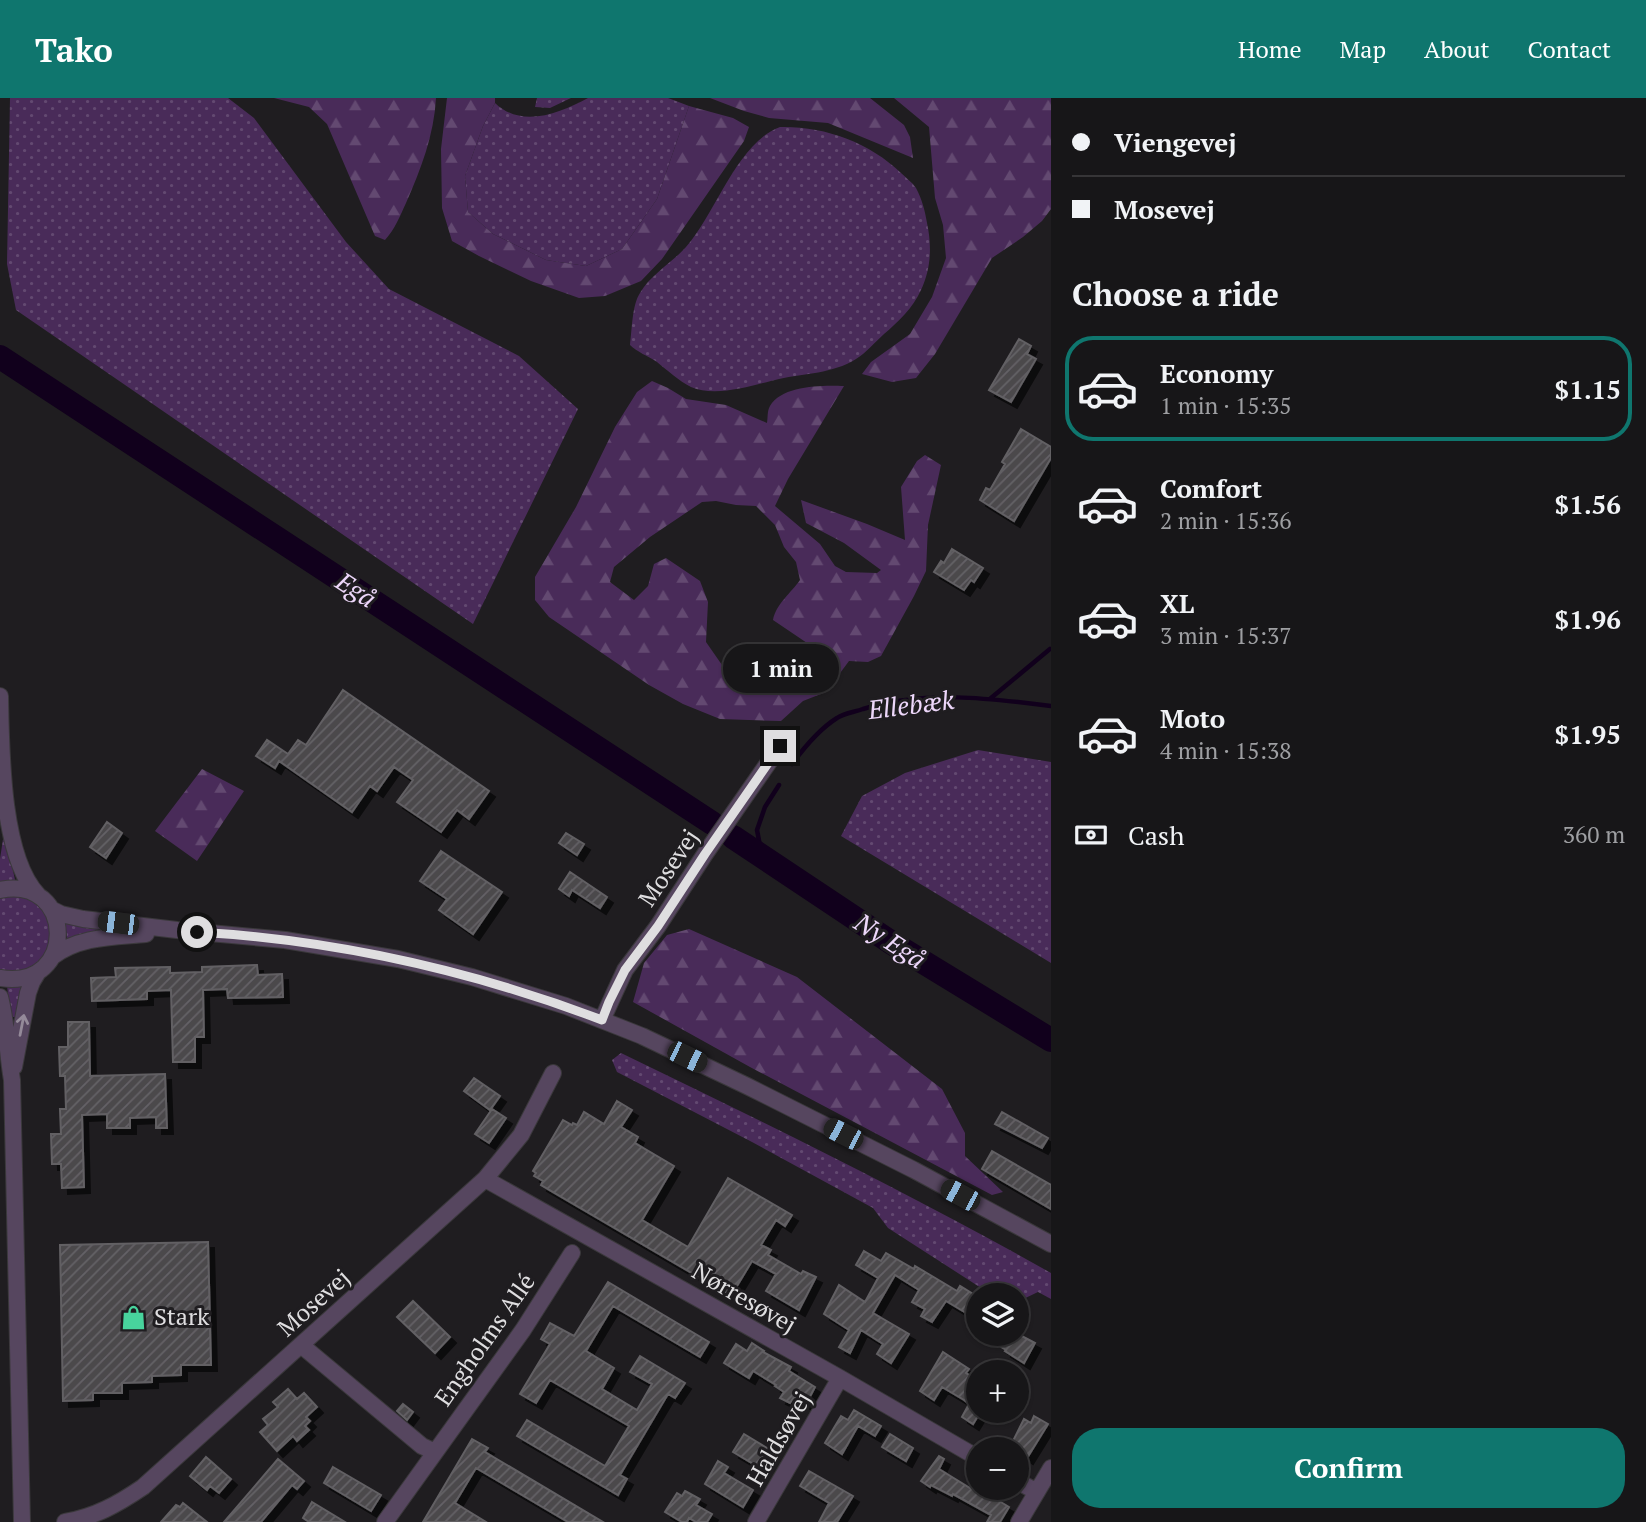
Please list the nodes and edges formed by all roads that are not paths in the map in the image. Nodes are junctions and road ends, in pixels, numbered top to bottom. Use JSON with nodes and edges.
{"nodes":[{"id":1,"x":0,"y":696,"type":"edge"},
{"id":2,"x":780,"y":746,"type":"dead end"},
{"id":3,"x":1,"y":751,"type":"edge"},
{"id":4,"x":0,"y":890,"type":"edge"},
{"id":5,"x":38,"y":895,"type":"junction"},
{"id":6,"x":51,"y":909,"type":"junction"},
{"id":7,"x":177,"y":930,"type":"junction"},
{"id":8,"x":52,"y":957,"type":"junction"},
{"id":9,"x":38,"y":972,"type":"junction"},
{"id":10,"x":0,"y":978,"type":"edge"},
{"id":11,"x":0,"y":996,"type":"edge"},
{"id":12,"x":602,"y":1020,"type":"junction"},
{"id":13,"x":553,"y":1073,"type":"dead end"},
{"id":14,"x":12,"y":1080,"type":"junction"},
{"id":15,"x":485,"y":1179,"type":"junction"},
{"id":16,"x":1051,"y":1244,"type":"edge"},
{"id":17,"x":572,"y":1253,"type":"dead end"},
{"id":18,"x":301,"y":1345,"type":"junction"},
{"id":19,"x":840,"y":1378,"type":"junction"},
{"id":20,"x":966,"y":1451,"type":"edge"},
{"id":21,"x":435,"y":1452,"type":"junction"},
{"id":22,"x":1051,"y":1468,"type":"edge"},
{"id":23,"x":1029,"y":1488,"type":"edge"},
{"id":24,"x":1037,"y":1492,"type":"junction"},
{"id":25,"x":22,"y":1522,"type":"edge"},
{"id":26,"x":65,"y":1522,"type":"edge"},
{"id":27,"x":385,"y":1522,"type":"edge"},
{"id":28,"x":756,"y":1522,"type":"edge"},
{"id":29,"x":1019,"y":1522,"type":"edge"}],
"edges":[{"from":1,"to":3,"type":"street"},
{"from":2,"to":12,"type":"street","name":"Mosevej"},
{"from":3,"to":5,"type":"street"},
{"from":4,"to":5,"type":"street"},
{"from":5,"to":6,"type":"street"},
{"from":6,"to":7,"type":"street"},
{"from":6,"to":8,"type":"street"},
{"from":7,"to":8,"type":"street"},
{"from":7,"to":12,"type":"street"},
{"from":8,"to":9,"type":"street"},
{"from":9,"to":10,"type":"street"},
{"from":14,"to":9,"type":"street","one_way":true},
{"from":11,"to":14,"type":"street"},
{"from":12,"to":16,"type":"street"},
{"from":13,"to":15,"type":"street","name":"Mosevej"},
{"from":14,"to":25,"type":"street"},
{"from":15,"to":18,"type":"street","name":"Mosevej"},
{"from":15,"to":19,"type":"street","name":"Nørresøvej"},
{"from":17,"to":21,"type":"street","name":"Engholms Allé"},
{"from":18,"to":21,"type":"street"},
{"from":18,"to":26,"type":"street","name":"Mosevej"},
{"from":19,"to":20,"type":"street","name":"Nørresøvej"},
{"from":19,"to":28,"type":"street","name":"Haldsøvej"},
{"from":21,"to":27,"type":"street","name":"Engholms Allé"},
{"from":22,"to":24,"type":"street"},
{"from":23,"to":24,"type":"street"},
{"from":24,"to":29,"type":"street"}]}
